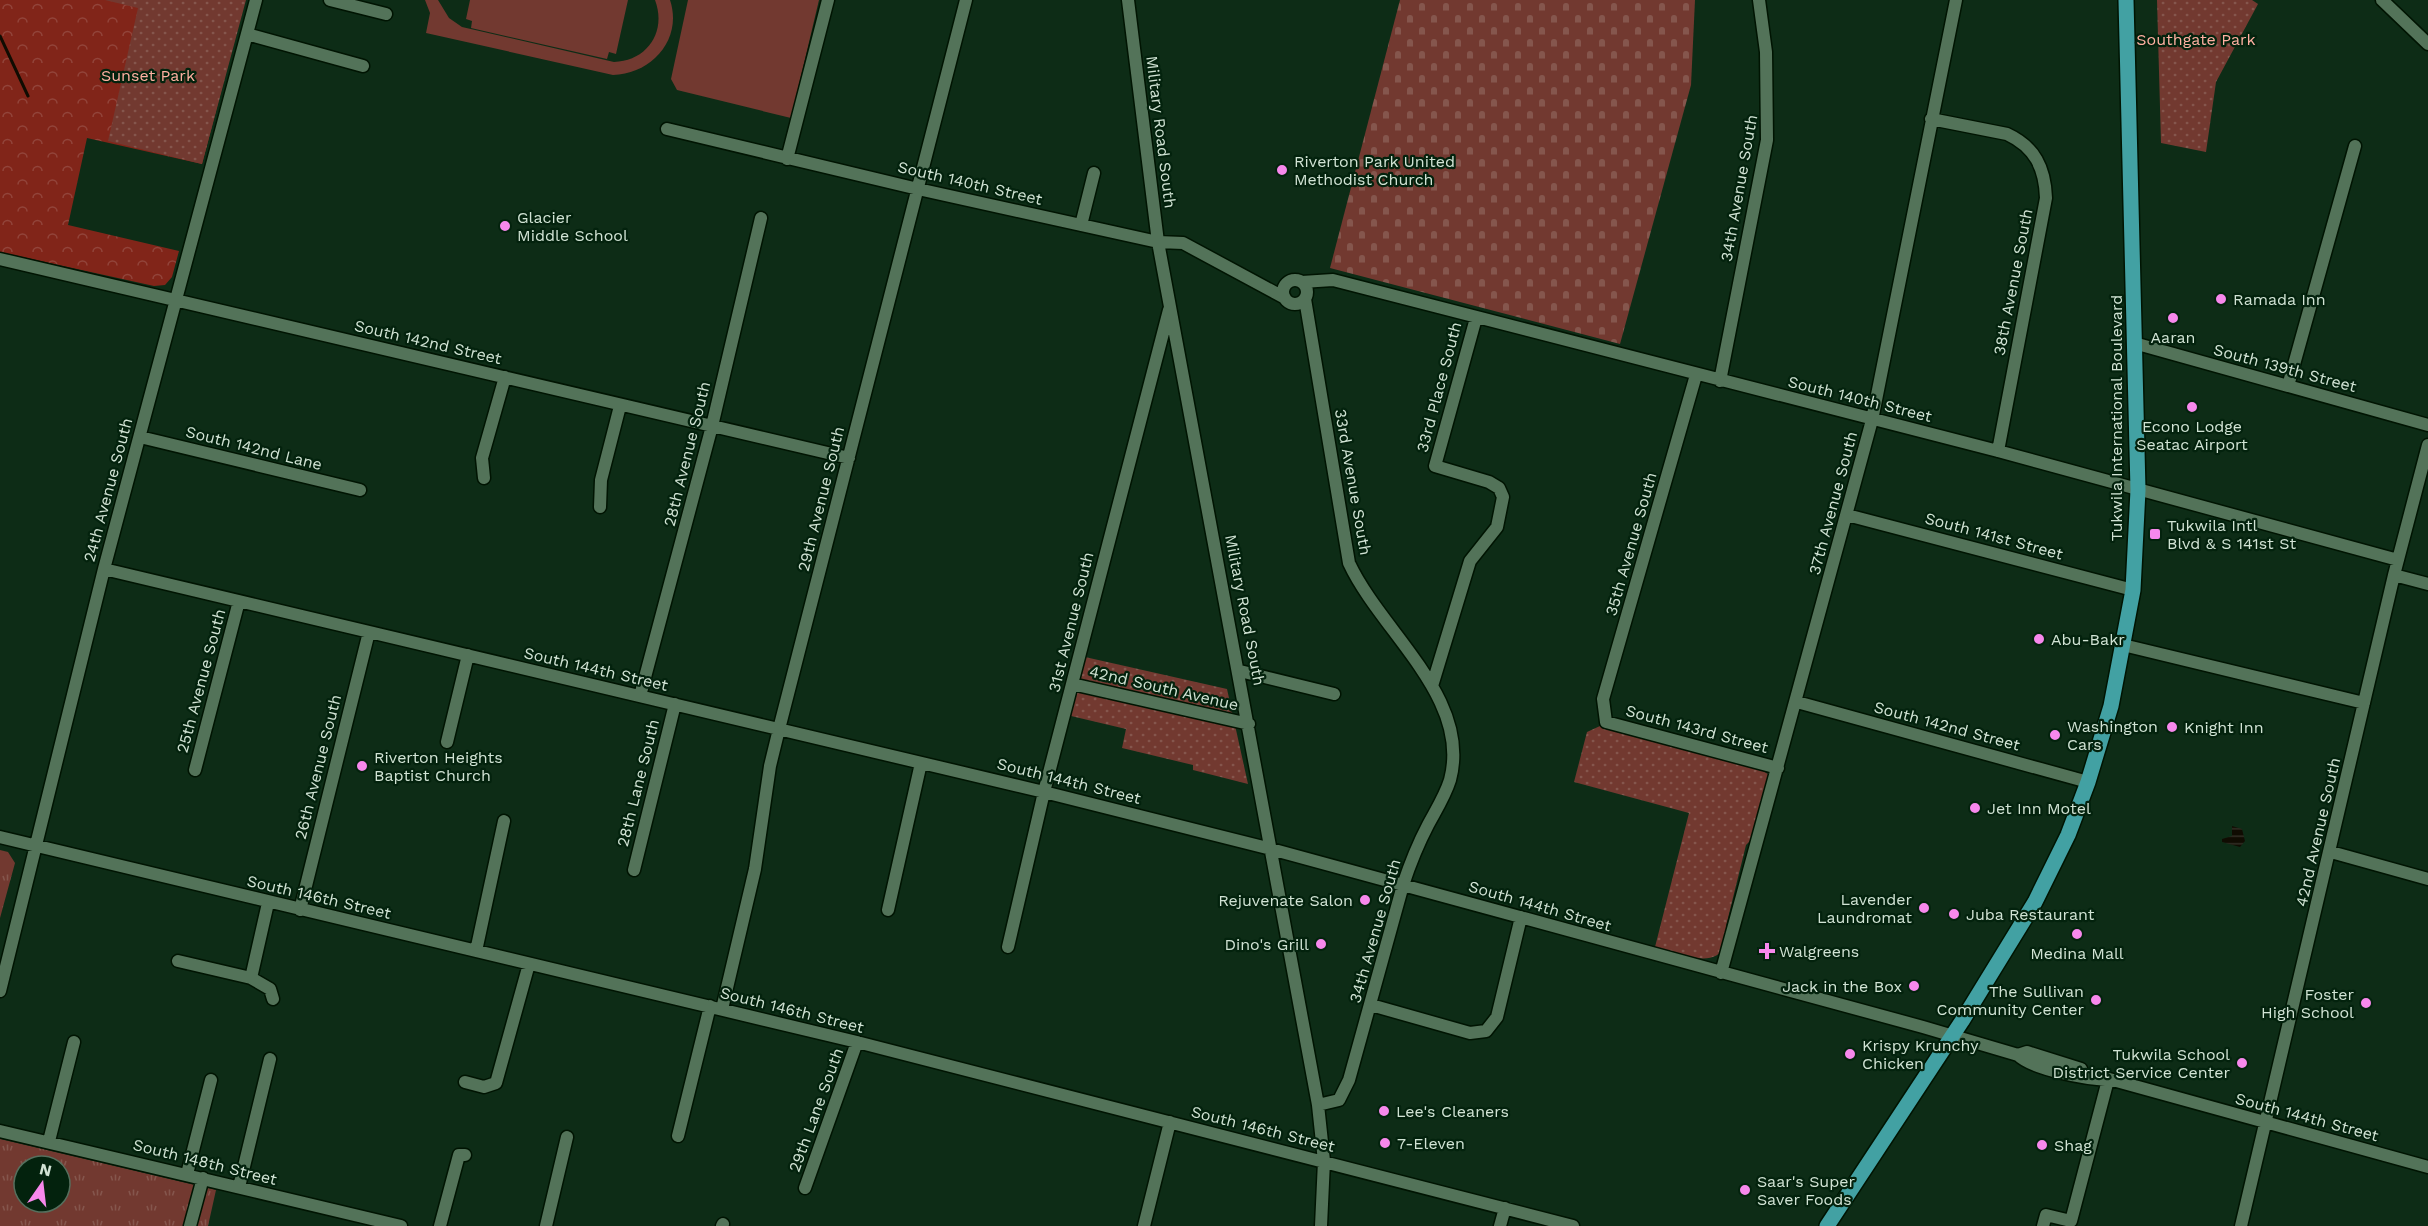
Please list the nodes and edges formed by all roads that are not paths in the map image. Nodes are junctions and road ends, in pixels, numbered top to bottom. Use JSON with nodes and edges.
{"nodes":[{"id":1,"x":256,"y":0,"type":"edge"},
{"id":2,"x":330,"y":0,"type":"edge"},
{"id":3,"x":828,"y":0,"type":"edge"},
{"id":4,"x":966,"y":0,"type":"edge"},
{"id":5,"x":1128,"y":0,"type":"edge"},
{"id":6,"x":1759,"y":0,"type":"edge"},
{"id":7,"x":1956,"y":0,"type":"edge"},
{"id":8,"x":2126,"y":0,"type":"edge"},
{"id":9,"x":2382,"y":0,"type":"edge"},
{"id":10,"x":386,"y":14,"type":"dead end"},
{"id":11,"x":247,"y":34,"type":"junction"},
{"id":12,"x":2428,"y":44,"type":"edge"},
{"id":13,"x":363,"y":66,"type":"dead end"},
{"id":14,"x":1931,"y":119,"type":"junction"},
{"id":15,"x":667,"y":129,"type":"dead end"},
{"id":16,"x":2355,"y":146,"type":"dead end"},
{"id":17,"x":787,"y":159,"type":"junction"},
{"id":18,"x":1094,"y":173,"type":"dead end"},
{"id":19,"x":918,"y":189,"type":"junction"},
{"id":20,"x":761,"y":218,"type":"dead end"},
{"id":21,"x":1081,"y":225,"type":"junction"},
{"id":22,"x":1158,"y":242,"type":"junction"},
{"id":23,"x":0,"y":259,"type":"edge"},
{"id":24,"x":1307,"y":288,"type":"junction"},
{"id":25,"x":1288,"y":296,"type":"junction"},
{"id":26,"x":177,"y":300,"type":"junction"},
{"id":27,"x":1170,"y":306,"type":"junction"},
{"id":28,"x":1476,"y":318,"type":"junction"},
{"id":29,"x":1311,"y":332,"type":"junction"},
{"id":30,"x":2134,"y":343,"type":"junction"},
{"id":31,"x":1696,"y":375,"type":"junction"},
{"id":32,"x":505,"y":376,"type":"junction"},
{"id":33,"x":1720,"y":381,"type":"junction"},
{"id":34,"x":2288,"y":386,"type":"junction"},
{"id":35,"x":620,"y":406,"type":"junction"},
{"id":36,"x":1872,"y":420,"type":"junction"},
{"id":37,"x":2428,"y":425,"type":"edge"},
{"id":38,"x":712,"y":426,"type":"junction"},
{"id":39,"x":140,"y":436,"type":"junction"},
{"id":40,"x":2428,"y":446,"type":"edge"},
{"id":41,"x":1998,"y":451,"type":"junction"},
{"id":42,"x":849,"y":458,"type":"junction"},
{"id":43,"x":484,"y":478,"type":"dead end"},
{"id":44,"x":360,"y":490,"type":"dead end"},
{"id":45,"x":2138,"y":490,"type":"junction"},
{"id":46,"x":600,"y":507,"type":"dead end"},
{"id":47,"x":1847,"y":515,"type":"junction"},
{"id":48,"x":2398,"y":560,"type":"junction"},
{"id":49,"x":105,"y":569,"type":"junction"},
{"id":50,"x":2394,"y":575,"type":"junction"},
{"id":51,"x":2428,"y":584,"type":"edge"},
{"id":52,"x":2133,"y":590,"type":"junction"},
{"id":53,"x":239,"y":601,"type":"junction"},
{"id":54,"x":369,"y":632,"type":"junction"},
{"id":55,"x":2123,"y":645,"type":"junction"},
{"id":56,"x":468,"y":655,"type":"junction"},
{"id":57,"x":1240,"y":671,"type":"junction"},
{"id":58,"x":1072,"y":684,"type":"junction"},
{"id":59,"x":1432,"y":686,"type":"junction"},
{"id":60,"x":1334,"y":694,"type":"dead end"},
{"id":61,"x":640,"y":696,"type":"junction"},
{"id":62,"x":1797,"y":702,"type":"junction"},
{"id":63,"x":2364,"y":703,"type":"junction"},
{"id":64,"x":675,"y":704,"type":"junction"},
{"id":65,"x":1606,"y":722,"type":"joint"},
{"id":66,"x":1249,"y":724,"type":"junction"},
{"id":67,"x":778,"y":729,"type":"junction"},
{"id":68,"x":447,"y":742,"type":"dead end"},
{"id":69,"x":921,"y":763,"type":"junction"},
{"id":70,"x":1779,"y":768,"type":"junction"},
{"id":71,"x":195,"y":770,"type":"dead end"},
{"id":72,"x":2088,"y":782,"type":"junction"},
{"id":73,"x":1044,"y":792,"type":"junction"},
{"id":74,"x":504,"y":821,"type":"dead end"},
{"id":75,"x":0,"y":837,"type":"edge"},
{"id":76,"x":36,"y":846,"type":"junction"},
{"id":77,"x":1271,"y":849,"type":"junction"},
{"id":78,"x":2331,"y":852,"type":"junction"},
{"id":79,"x":634,"y":870,"type":"dead end"},
{"id":80,"x":2428,"y":879,"type":"edge"},
{"id":81,"x":1403,"y":885,"type":"junction"},
{"id":82,"x":268,"y":903,"type":"junction"},
{"id":83,"x":300,"y":910,"type":"junction"},
{"id":84,"x":888,"y":910,"type":"dead end"},
{"id":85,"x":1521,"y":918,"type":"junction"},
{"id":86,"x":1008,"y":947,"type":"dead end"},
{"id":87,"x":476,"y":951,"type":"junction"},
{"id":88,"x":178,"y":961,"type":"dead end"},
{"id":89,"x":529,"y":964,"type":"junction"},
{"id":90,"x":1721,"y":973,"type":"junction"},
{"id":91,"x":251,"y":978,"type":"junction"},
{"id":92,"x":0,"y":991,"type":"edge"},
{"id":93,"x":273,"y":999,"type":"dead end"},
{"id":94,"x":1371,"y":1005,"type":"junction"},
{"id":95,"x":716,"y":1008,"type":"junction"},
{"id":96,"x":1953,"y":1035,"type":"junction"},
{"id":97,"x":74,"y":1042,"type":"dead end"},
{"id":98,"x":857,"y":1042,"type":"junction"},
{"id":99,"x":270,"y":1059,"type":"dead end"},
{"id":100,"x":211,"y":1080,"type":"dead end"},
{"id":101,"x":2108,"y":1080,"type":"junction"},
{"id":102,"x":465,"y":1082,"type":"dead end"},
{"id":103,"x":1318,"y":1105,"type":"junction"},
{"id":104,"x":1170,"y":1122,"type":"junction"},
{"id":105,"x":2266,"y":1124,"type":"junction"},
{"id":106,"x":0,"y":1131,"type":"edge"},
{"id":107,"x":678,"y":1136,"type":"dead end"},
{"id":108,"x":567,"y":1137,"type":"dead end"},
{"id":109,"x":49,"y":1141,"type":"junction"},
{"id":110,"x":465,"y":1155,"type":"dead end"},
{"id":111,"x":1324,"y":1161,"type":"junction"},
{"id":112,"x":2428,"y":1167,"type":"edge"},
{"id":113,"x":187,"y":1174,"type":"junction"},
{"id":114,"x":203,"y":1178,"type":"junction"},
{"id":115,"x":239,"y":1187,"type":"junction"},
{"id":116,"x":805,"y":1188,"type":"dead end"},
{"id":117,"x":1505,"y":1208,"type":"junction"},
{"id":118,"x":396,"y":1225,"type":"edge"},
{"id":119,"x":190,"y":1226,"type":"edge"},
{"id":120,"x":440,"y":1226,"type":"edge"},
{"id":121,"x":546,"y":1226,"type":"edge"},
{"id":122,"x":1144,"y":1226,"type":"edge"},
{"id":123,"x":1321,"y":1226,"type":"edge"},
{"id":124,"x":1500,"y":1226,"type":"edge"},
{"id":125,"x":1573,"y":1226,"type":"edge"},
{"id":126,"x":1827,"y":1226,"type":"edge"},
{"id":127,"x":2043,"y":1226,"type":"edge"},
{"id":128,"x":2241,"y":1226,"type":"edge"}],
"edges":[{"from":1,"to":11,"type":"street","name":"24th Avenue South"},
{"from":2,"to":10,"type":"street"},
{"from":3,"to":17,"type":"street"},
{"from":4,"to":19,"type":"street","name":"29th Avenue South"},
{"from":5,"to":22,"type":"street","name":"Military Road South"},
{"from":6,"to":33,"type":"street","name":"34th Avenue South"},
{"from":7,"to":14,"type":"street","name":"37th Avenue South"},
{"from":8,"to":30,"type":"main road","name":"Tukwila International Boulevard"},
{"from":9,"to":12,"type":"street"},
{"from":11,"to":13,"type":"street"},
{"from":11,"to":26,"type":"street","name":"24th Avenue South"},
{"from":14,"to":36,"type":"street","name":"37th Avenue South"},
{"from":14,"to":41,"type":"street","name":"38th Avenue South"},
{"from":15,"to":17,"type":"street","name":"South 140th Street"},
{"from":16,"to":34,"type":"street"},
{"from":17,"to":19,"type":"street","name":"South 140th Street"},
{"from":18,"to":21,"type":"street"},
{"from":19,"to":21,"type":"street","name":"South 140th Street"},
{"from":19,"to":42,"type":"street","name":"29th Avenue South"},
{"from":20,"to":38,"type":"street","name":"28th Avenue South"},
{"from":21,"to":22,"type":"street","name":"South 140th Street"},
{"from":22,"to":25,"type":"street","name":"South 140th Street"},
{"from":22,"to":27,"type":"street","name":"Military Road South"},
{"from":23,"to":26,"type":"street","name":"South 142nd Street"},
{"from":24,"to":25,"type":"street"},
{"from":24,"to":25,"type":"street"},
{"from":24,"to":28,"type":"street","name":"South 140th Street"},
{"from":24,"to":29,"type":"street","name":"33rd Avenue South"},
{"from":25,"to":29,"type":"street","name":"33rd Avenue South"},
{"from":26,"to":32,"type":"street","name":"South 142nd Street"},
{"from":26,"to":39,"type":"street","name":"24th Avenue South"},
{"from":27,"to":57,"type":"street","name":"Military Road South"},
{"from":27,"to":58,"type":"street","name":"31st Avenue South"},
{"from":28,"to":31,"type":"street","name":"South 140th Street"},
{"from":28,"to":59,"type":"street","name":"33rd Place South"},
{"from":29,"to":59,"type":"street","name":"33rd Avenue South"},
{"from":30,"to":34,"type":"street","name":"South 139th Street"},
{"from":30,"to":45,"type":"main road","name":"Tukwila International Boulevard"},
{"from":31,"to":33,"type":"street","name":"South 140th Street"},
{"from":31,"to":65,"type":"street","name":"35th Avenue South"},
{"from":32,"to":35,"type":"street","name":"South 142nd Street"},
{"from":32,"to":43,"type":"street"},
{"from":33,"to":36,"type":"street","name":"South 140th Street"},
{"from":34,"to":37,"type":"street","name":"South 139th Street"},
{"from":35,"to":38,"type":"street","name":"South 142nd Street"},
{"from":35,"to":46,"type":"street"},
{"from":36,"to":41,"type":"street","name":"South 140th Street"},
{"from":36,"to":47,"type":"street","name":"37th Avenue South"},
{"from":38,"to":42,"type":"street","name":"South 142nd Street"},
{"from":38,"to":61,"type":"street","name":"28th Avenue South"},
{"from":39,"to":44,"type":"street","name":"South 142nd Lane"},
{"from":39,"to":49,"type":"street","name":"24th Avenue South"},
{"from":40,"to":48,"type":"street","name":"42nd Avenue South"},
{"from":41,"to":45,"type":"street","name":"South 140th Street"},
{"from":42,"to":67,"type":"street","name":"29th Avenue South"},
{"from":45,"to":48,"type":"street","name":"South 140th Street"},
{"from":45,"to":52,"type":"main road","name":"Tukwila International Boulevard"},
{"from":47,"to":52,"type":"street","name":"South 141st Street"},
{"from":47,"to":62,"type":"street","name":"37th Avenue South"},
{"from":48,"to":50,"type":"street","name":"42nd Avenue South"},
{"from":49,"to":53,"type":"street","name":"South 144th Street"},
{"from":49,"to":76,"type":"street","name":"24th Avenue South"},
{"from":50,"to":51,"type":"street"},
{"from":50,"to":63,"type":"street","name":"42nd Avenue South"},
{"from":52,"to":55,"type":"main road","name":"Tukwila International Boulevard"},
{"from":53,"to":54,"type":"street","name":"South 144th Street"},
{"from":53,"to":71,"type":"street","name":"25th Avenue South"},
{"from":54,"to":56,"type":"street","name":"South 144th Street"},
{"from":54,"to":83,"type":"street","name":"26th Avenue South"},
{"from":55,"to":63,"type":"street"},
{"from":55,"to":72,"type":"main road","name":"Tukwila International Boulevard"},
{"from":56,"to":61,"type":"street","name":"South 144th Street"},
{"from":56,"to":68,"type":"street"},
{"from":57,"to":60,"type":"street"},
{"from":57,"to":66,"type":"street","name":"Military Road South"},
{"from":58,"to":66,"type":"street","name":"42nd South Avenue"},
{"from":58,"to":73,"type":"street","name":"31st Avenue South"},
{"from":59,"to":81,"type":"street","name":"34th Avenue South"},
{"from":61,"to":64,"type":"street","name":"South 144th Street"},
{"from":62,"to":70,"type":"street","name":"37th Avenue South"},
{"from":62,"to":72,"type":"street","name":"South 142nd Street"},
{"from":63,"to":78,"type":"street","name":"42nd Avenue South"},
{"from":64,"to":67,"type":"street","name":"South 144th Street"},
{"from":64,"to":79,"type":"street","name":"28th Lane South"},
{"from":65,"to":70,"type":"street","name":"South 143rd Street"},
{"from":66,"to":77,"type":"street","name":"Military Road South"},
{"from":67,"to":69,"type":"street","name":"South 144th Street"},
{"from":67,"to":95,"type":"street","name":"29th Avenue South"},
{"from":69,"to":73,"type":"street","name":"South 144th Street"},
{"from":69,"to":84,"type":"street"},
{"from":70,"to":90,"type":"street","name":"37th Avenue South"},
{"from":72,"to":96,"type":"main road","name":"Tukwila International Boulevard"},
{"from":73,"to":77,"type":"street","name":"South 144th Street"},
{"from":73,"to":86,"type":"street","name":"31st Avenue South"},
{"from":74,"to":87,"type":"street"},
{"from":75,"to":76,"type":"street","name":"South 146th Street"},
{"from":76,"to":82,"type":"street","name":"South 146th Street"},
{"from":76,"to":92,"type":"street","name":"24th Avenue South"},
{"from":77,"to":81,"type":"street","name":"South 144th Street"},
{"from":77,"to":103,"type":"street","name":"Military Road South"},
{"from":78,"to":80,"type":"street"},
{"from":78,"to":105,"type":"street","name":"42nd Avenue South"},
{"from":81,"to":85,"type":"street","name":"South 144th Street"},
{"from":81,"to":94,"type":"street","name":"34th Avenue South"},
{"from":82,"to":83,"type":"street","name":"South 146th Street"},
{"from":82,"to":91,"type":"street"},
{"from":83,"to":87,"type":"street","name":"South 146th Street"},
{"from":85,"to":90,"type":"street","name":"South 144th Street"},
{"from":85,"to":94,"type":"street"},
{"from":87,"to":89,"type":"street","name":"South 146th Street"},
{"from":88,"to":91,"type":"street"},
{"from":89,"to":95,"type":"street","name":"South 146th Street"},
{"from":89,"to":102,"type":"street"},
{"from":90,"to":96,"type":"street","name":"South 144th Street"},
{"from":91,"to":93,"type":"street"},
{"from":94,"to":103,"type":"street","name":"34th Avenue South"},
{"from":95,"to":98,"type":"street","name":"South 146th Street"},
{"from":95,"to":107,"type":"street","name":"29th Avenue South"},
{"from":96,"to":101,"type":"street","name":"South 144th Street"},
{"from":96,"to":126,"type":"main road","name":"Tukwila International Boulevard"},
{"from":97,"to":109,"type":"street"},
{"from":98,"to":104,"type":"street","name":"South 146th Street"},
{"from":98,"to":116,"type":"street","name":"29th Lane South"},
{"from":99,"to":115,"type":"street"},
{"from":100,"to":113,"type":"street"},
{"from":101,"to":105,"type":"street","name":"South 144th Street"},
{"from":101,"to":127,"type":"street"},
{"from":103,"to":111,"type":"street","name":"Military Road South"},
{"from":104,"to":111,"type":"street","name":"South 146th Street"},
{"from":104,"to":122,"type":"street"},
{"from":105,"to":112,"type":"street","name":"South 144th Street"},
{"from":105,"to":128,"type":"street","name":"42nd Avenue South"},
{"from":106,"to":109,"type":"street","name":"South 148th Street"},
{"from":108,"to":121,"type":"street"},
{"from":109,"to":113,"type":"street","name":"South 148th Street"},
{"from":110,"to":120,"type":"street"},
{"from":111,"to":117,"type":"street","name":"South 146th Street"},
{"from":111,"to":123,"type":"street","name":"Military Road South"},
{"from":113,"to":114,"type":"street","name":"South 148th Street"},
{"from":114,"to":115,"type":"street","name":"South 148th Street"},
{"from":114,"to":119,"type":"street"},
{"from":115,"to":118,"type":"street","name":"South 148th Street"},
{"from":117,"to":124,"type":"street"},
{"from":117,"to":125,"type":"street","name":"South 146th Street"}]}
